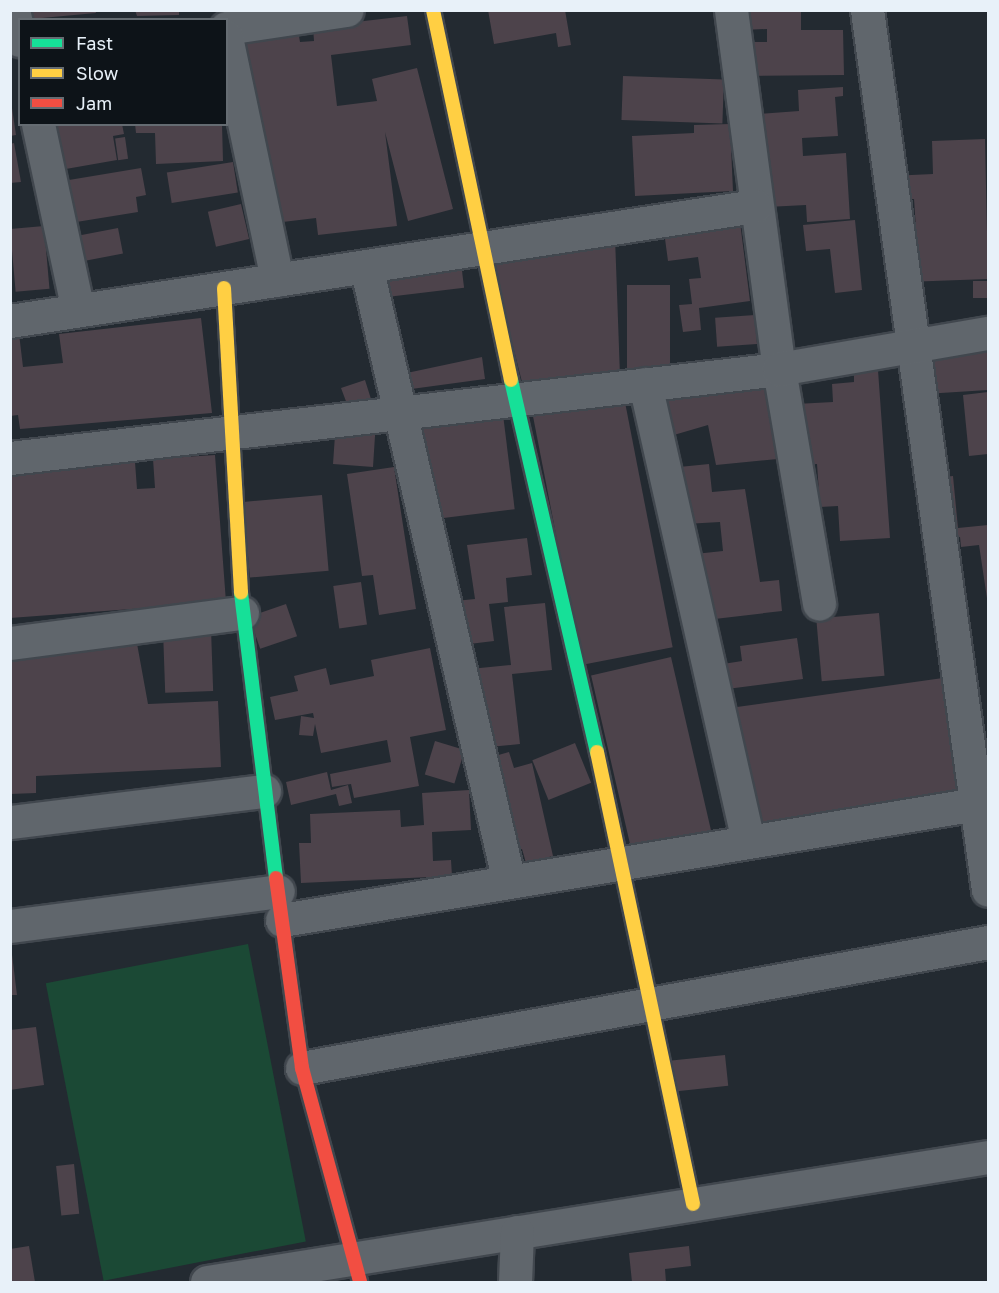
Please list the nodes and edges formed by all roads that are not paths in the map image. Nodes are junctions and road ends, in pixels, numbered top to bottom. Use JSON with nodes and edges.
{"nodes":[{"id":1,"x":13,"y":10,"type":"edge"},
{"id":2,"x":347,"y":10,"type":"edge"},
{"id":3,"x":433,"y":10,"type":"edge"},
{"id":4,"x":731,"y":10,"type":"edge"},
{"id":5,"x":867,"y":10,"type":"edge"},
{"id":6,"x":228,"y":28,"type":"edge"},
{"id":7,"x":18,"y":31,"type":"edge"},
{"id":8,"x":228,"y":47,"type":"edge"},
{"id":9,"x":38,"y":126,"type":"edge"},
{"id":10,"x":755,"y":206,"type":"junction"},
{"id":11,"x":480,"y":248,"type":"junction"},
{"id":12,"x":366,"y":266,"type":"junction"},
{"id":13,"x":278,"y":280,"type":"junction"},
{"id":14,"x":224,"y":288,"type":"junction"},
{"id":15,"x":78,"y":310,"type":"junction"},
{"id":16,"x":10,"y":321,"type":"edge"},
{"id":17,"x":988,"y":333,"type":"edge"},
{"id":18,"x":913,"y":346,"type":"junction"},
{"id":19,"x":779,"y":369,"type":"junction"},
{"id":20,"x":645,"y":384,"type":"junction"},
{"id":21,"x":515,"y":399,"type":"junction"},
{"id":22,"x":401,"y":412,"type":"junction"},
{"id":23,"x":232,"y":431,"type":"junction"},
{"id":24,"x":10,"y":458,"type":"edge"},
{"id":25,"x":819,"y":604,"type":"dead end"},
{"id":26,"x":242,"y":613,"type":"junction"},
{"id":27,"x":10,"y":643,"type":"edge"},
{"id":28,"x":264,"y":791,"type":"junction"},
{"id":29,"x":982,"y":803,"type":"edge"},
{"id":30,"x":10,"y":822,"type":"edge"},
{"id":31,"x":748,"y":842,"type":"junction"},
{"id":32,"x":623,"y":863,"type":"junction"},
{"id":33,"x":509,"y":882,"type":"junction"},
{"id":34,"x":988,"y":890,"type":"edge"},
{"id":35,"x":280,"y":906,"type":"junction"},
{"id":36,"x":10,"y":926,"type":"edge"},
{"id":37,"x":988,"y":942,"type":"edge"},
{"id":38,"x":648,"y":1005,"type":"junction"},
{"id":39,"x":302,"y":1068,"type":"junction"},
{"id":40,"x":988,"y":1156,"type":"edge"},
{"id":41,"x":693,"y":1204,"type":"junction"},
{"id":42,"x":517,"y":1232,"type":"junction"},
{"id":43,"x":356,"y":1270,"type":"edge"},
{"id":44,"x":207,"y":1282,"type":"edge"},
{"id":45,"x":515,"y":1282,"type":"edge"}],
"edges":[{"from":1,"to":7,"type":"street"},
{"from":2,"to":6,"type":"street"},
{"from":3,"to":11,"type":"street"},
{"from":4,"to":10,"type":"street"},
{"from":5,"to":18,"type":"street"},
{"from":8,"to":13,"type":"street"},
{"from":9,"to":15,"type":"street"},
{"from":10,"to":11,"type":"street"},
{"from":10,"to":19,"type":"street"},
{"from":11,"to":12,"type":"street"},
{"from":11,"to":21,"type":"street"},
{"from":12,"to":13,"type":"street"},
{"from":12,"to":22,"type":"street"},
{"from":13,"to":14,"type":"street"},
{"from":14,"to":15,"type":"street"},
{"from":14,"to":23,"type":"street"},
{"from":15,"to":16,"type":"street"},
{"from":17,"to":18,"type":"street"},
{"from":18,"to":19,"type":"street"},
{"from":18,"to":29,"type":"street"},
{"from":19,"to":20,"type":"street"},
{"from":19,"to":25,"type":"street"},
{"from":20,"to":21,"type":"street"},
{"from":20,"to":31,"type":"street"},
{"from":21,"to":22,"type":"street"},
{"from":21,"to":32,"type":"street"},
{"from":22,"to":23,"type":"street"},
{"from":22,"to":33,"type":"street"},
{"from":23,"to":24,"type":"street"},
{"from":23,"to":26,"type":"street"},
{"from":26,"to":27,"type":"street"},
{"from":26,"to":28,"type":"street"},
{"from":28,"to":30,"type":"street"},
{"from":28,"to":35,"type":"street"},
{"from":29,"to":31,"type":"street"},
{"from":29,"to":34,"type":"street"},
{"from":31,"to":32,"type":"street"},
{"from":32,"to":33,"type":"street"},
{"from":32,"to":38,"type":"street"},
{"from":33,"to":35,"type":"street"},
{"from":35,"to":36,"type":"street"},
{"from":35,"to":39,"type":"street"},
{"from":37,"to":38,"type":"street"},
{"from":38,"to":39,"type":"street"},
{"from":38,"to":41,"type":"street"},
{"from":39,"to":43,"type":"street"},
{"from":40,"to":41,"type":"street"},
{"from":41,"to":42,"type":"street"},
{"from":42,"to":43,"type":"street"},
{"from":42,"to":45,"type":"street"},
{"from":43,"to":44,"type":"street"}]}
